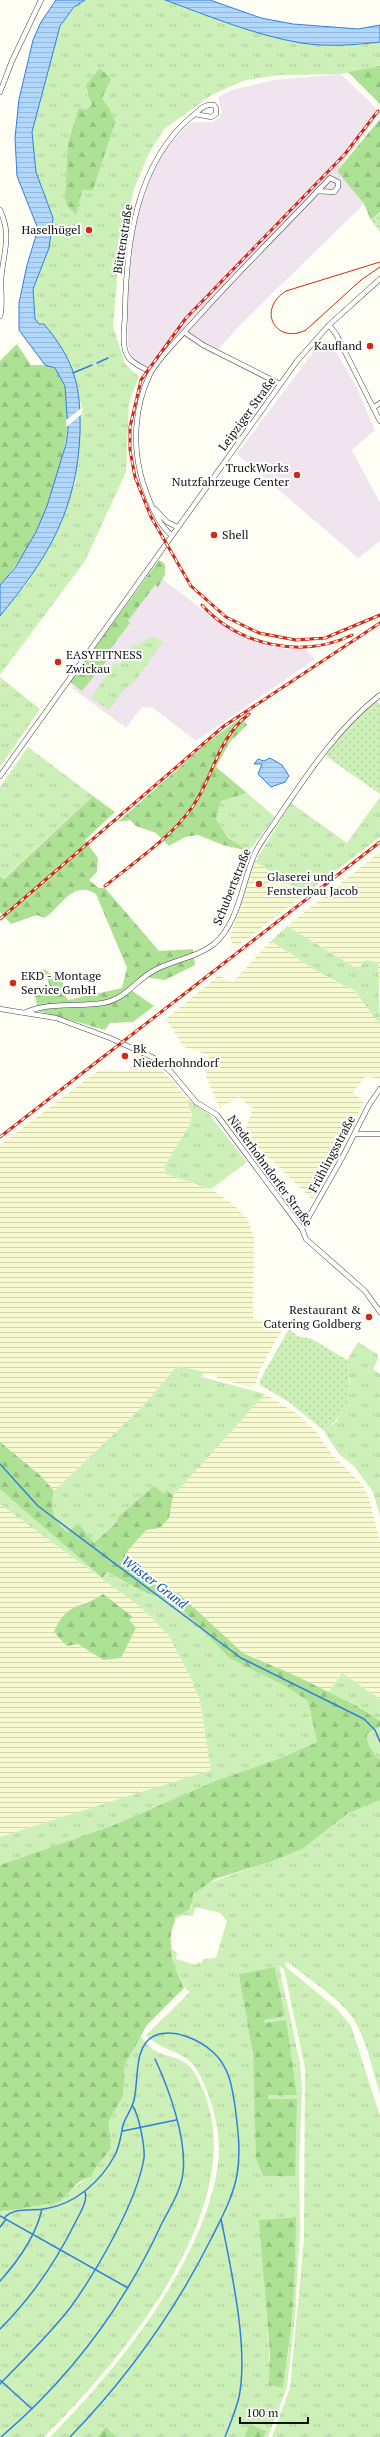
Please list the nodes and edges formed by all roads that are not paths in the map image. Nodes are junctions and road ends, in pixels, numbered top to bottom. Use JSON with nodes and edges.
{"nodes":[{"id":1,"x":41,"y":0,"type":"edge"},
{"id":2,"x":0,"y":92,"type":"edge"},
{"id":3,"x":195,"y":114,"type":"dead end"},
{"id":4,"x":317,"y":191,"type":"junction"},
{"id":5,"x":0,"y":210,"type":"edge"},
{"id":6,"x":380,"y":279,"type":"edge"},
{"id":7,"x":0,"y":315,"type":"edge"},
{"id":8,"x":329,"y":325,"type":"junction"},
{"id":9,"x":184,"y":332,"type":"junction"},
{"id":10,"x":151,"y":372,"type":"junction"},
{"id":11,"x":280,"y":384,"type":"junction"},
{"id":12,"x":380,"y":403,"type":"edge"},
{"id":13,"x":373,"y":408,"type":"junction"},
{"id":14,"x":380,"y":421,"type":"edge"},
{"id":15,"x":150,"y":503,"type":"junction"},
{"id":16,"x":178,"y":527,"type":"junction"},
{"id":17,"x":171,"y":535,"type":"junction"},
{"id":18,"x":380,"y":695,"type":"edge"},
{"id":19,"x":0,"y":776,"type":"edge"},
{"id":20,"x":0,"y":1009,"type":"edge"},
{"id":21,"x":26,"y":1012,"type":"junction"},
{"id":22,"x":380,"y":1089,"type":"edge"},
{"id":23,"x":355,"y":1134,"type":"junction"},
{"id":24,"x":380,"y":1134,"type":"edge"},
{"id":25,"x":302,"y":1229,"type":"junction"},
{"id":26,"x":380,"y":1312,"type":"edge"}],
"edges":[{"from":1,"to":2,"type":"street"},
{"from":3,"to":10,"type":"street","name":"Büttenstraße"},
{"from":4,"to":4,"type":"street"},
{"from":4,"to":9,"type":"street"},
{"from":5,"to":7,"type":"street"},
{"from":6,"to":8,"type":"street","name":"Leipziger Straße"},
{"from":8,"to":11,"type":"street","name":"Leipziger Straße"},
{"from":8,"to":13,"type":"street"},
{"from":9,"to":10,"type":"street"},
{"from":9,"to":11,"type":"street"},
{"from":10,"to":15,"type":"street"},
{"from":11,"to":16,"type":"street","name":"Leipziger Straße"},
{"from":12,"to":13,"type":"street"},
{"from":13,"to":14,"type":"street"},
{"from":15,"to":16,"type":"street"},
{"from":15,"to":17,"type":"street"},
{"from":16,"to":17,"type":"street","name":"Leipziger Straße"},
{"from":17,"to":19,"type":"street","name":"Leipziger Straße"},
{"from":18,"to":21,"type":"street","name":"Schubertstraße"},
{"from":20,"to":21,"type":"street","name":"Niederhohndorfer Straße"},
{"from":21,"to":25,"type":"street","name":"Niederhohndorfer Straße"},
{"from":22,"to":23,"type":"street","name":"Frühlingsstraße"},
{"from":23,"to":24,"type":"street"},
{"from":23,"to":25,"type":"street","name":"Frühlingsstraße"},
{"from":25,"to":26,"type":"street","name":"Niederhohndorfer Straße"}]}
